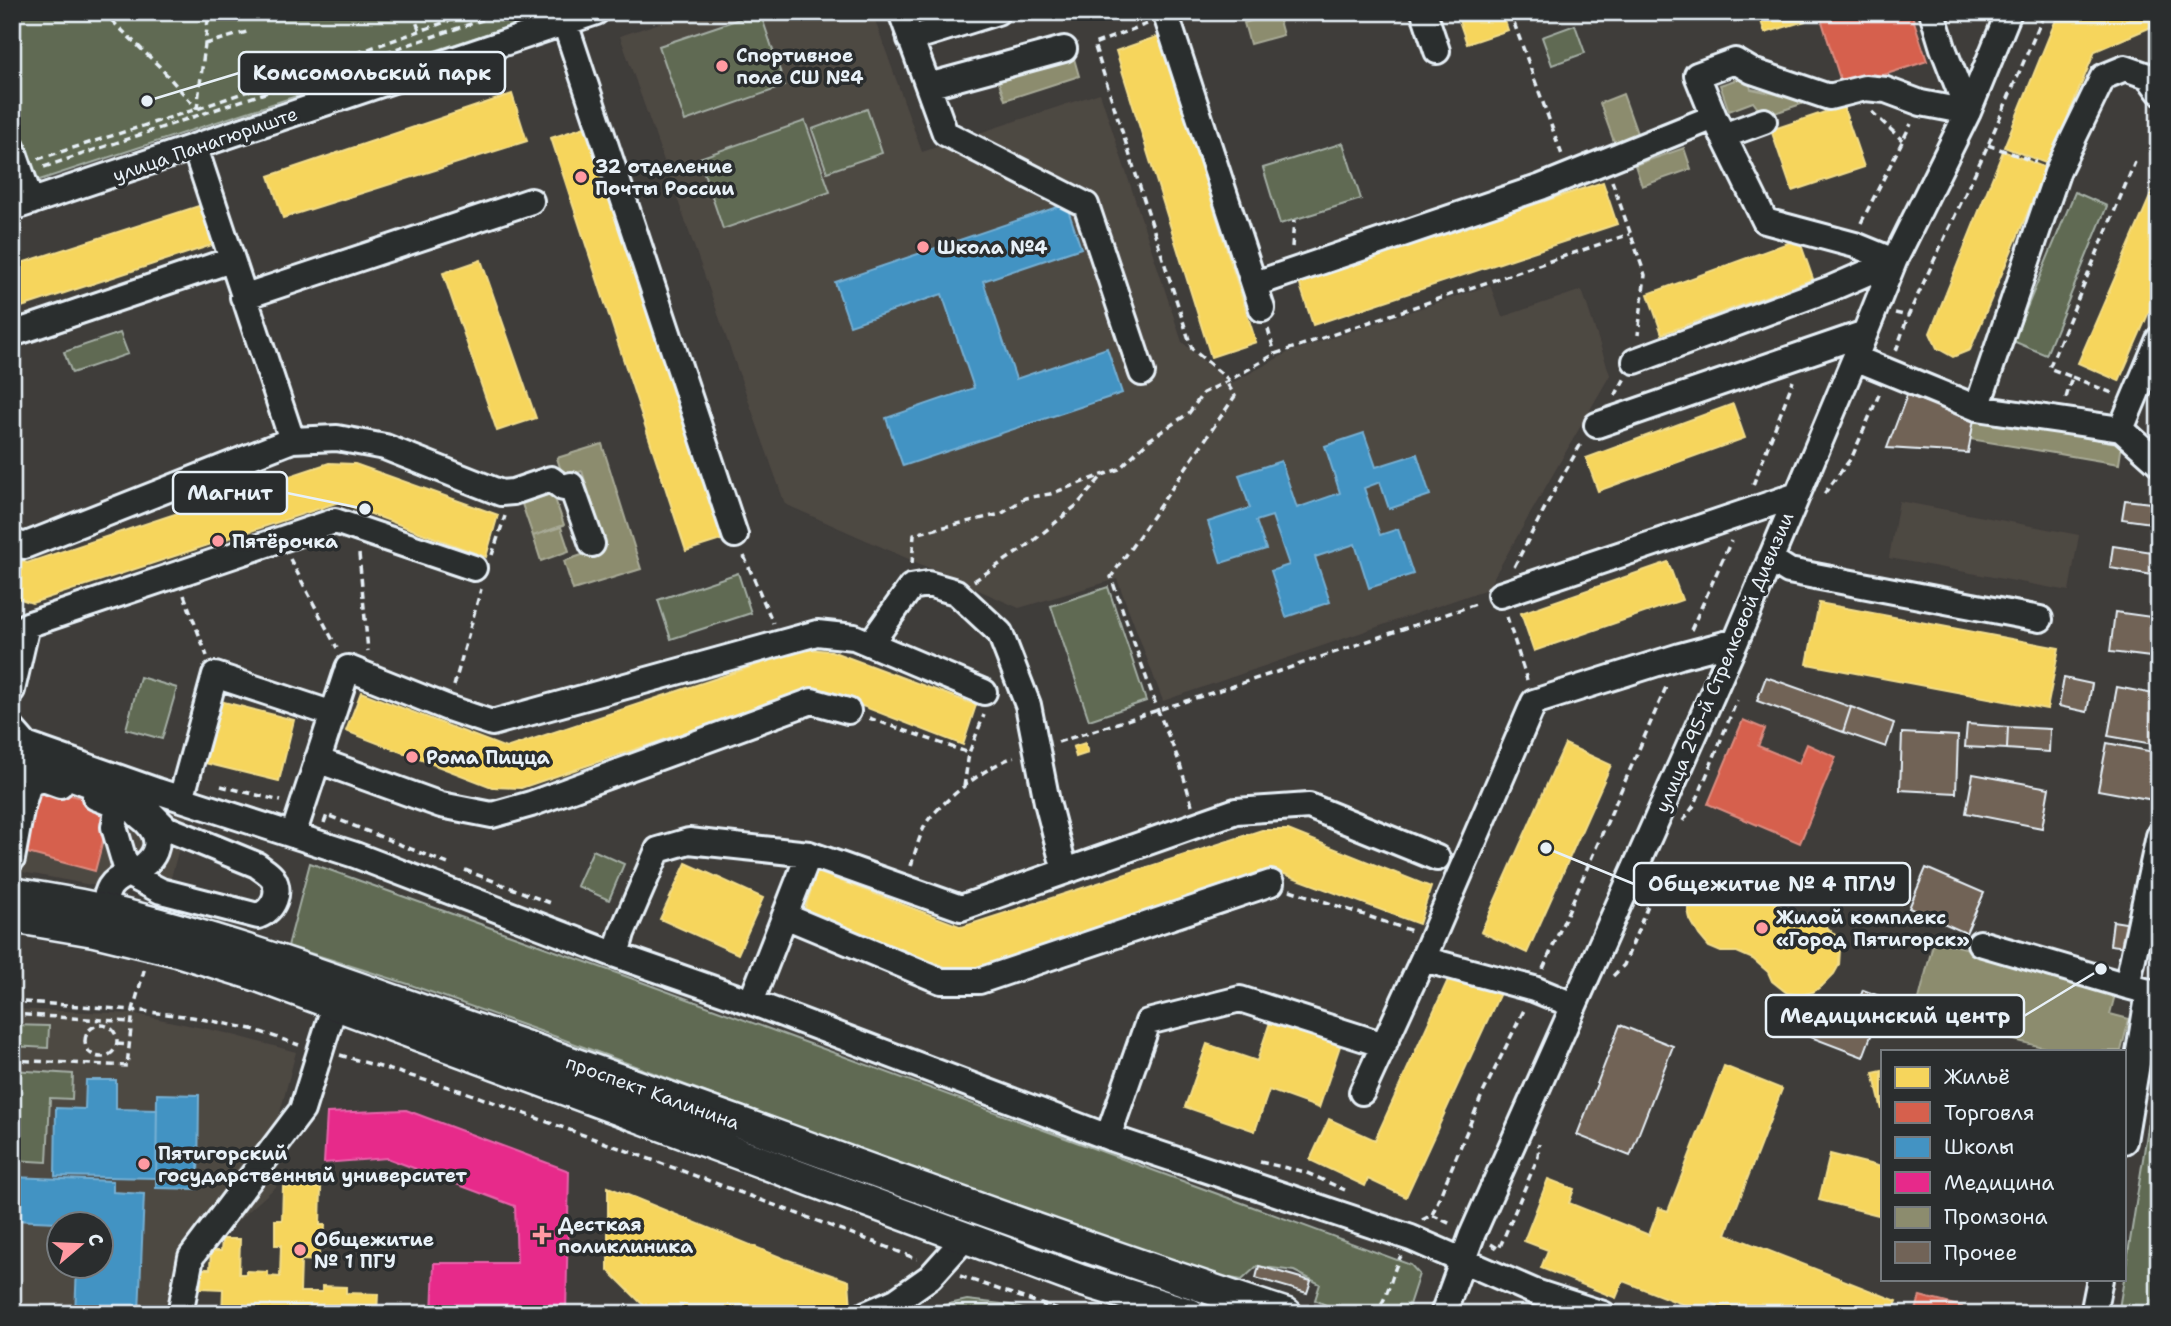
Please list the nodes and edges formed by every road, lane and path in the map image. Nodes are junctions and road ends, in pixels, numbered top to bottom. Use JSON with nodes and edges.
{"nodes":[{"id":1,"x":103,"y":12,"type":"edge"},
{"id":2,"x":209,"y":12,"type":"edge"},
{"id":3,"x":412,"y":12,"type":"edge"},
{"id":4,"x":474,"y":12,"type":"edge"},
{"id":5,"x":506,"y":12,"type":"edge"},
{"id":6,"x":596,"y":12,"type":"edge"},
{"id":7,"x":901,"y":12,"type":"edge"},
{"id":8,"x":997,"y":12,"type":"edge"},
{"id":9,"x":1424,"y":12,"type":"edge"},
{"id":10,"x":1510,"y":12,"type":"edge"},
{"id":11,"x":1932,"y":12,"type":"edge"},
{"id":12,"x":2010,"y":12,"type":"edge"},
{"id":13,"x":1166,"y":14,"type":"edge"},
{"id":14,"x":565,"y":23,"type":"junction"},
{"id":15,"x":250,"y":31,"type":"dead end"},
{"id":16,"x":420,"y":31,"type":"junction"},
{"id":17,"x":910,"y":39,"type":"junction"},
{"id":18,"x":205,"y":44,"type":"junction"},
{"id":19,"x":1064,"y":49,"type":"dead end"},
{"id":20,"x":1437,"y":51,"type":"dead end"},
{"id":21,"x":928,"y":86,"type":"junction"},
{"id":22,"x":2159,"y":92,"type":"edge"},
{"id":23,"x":1922,"y":103,"type":"junction"},
{"id":24,"x":197,"y":109,"type":"junction"},
{"id":25,"x":1968,"y":112,"type":"junction"},
{"id":26,"x":1764,"y":121,"type":"dead end"},
{"id":27,"x":1718,"y":126,"type":"junction"},
{"id":28,"x":1988,"y":145,"type":"dead end"},
{"id":29,"x":195,"y":148,"type":"junction"},
{"id":30,"x":1605,"y":161,"type":"junction"},
{"id":31,"x":17,"y":162,"type":"edge"},
{"id":32,"x":2136,"y":162,"type":"dead end"},
{"id":33,"x":2057,"y":170,"type":"junction"},
{"id":34,"x":1569,"y":176,"type":"junction"},
{"id":35,"x":531,"y":201,"type":"dead end"},
{"id":36,"x":21,"y":205,"type":"edge"},
{"id":37,"x":1631,"y":234,"type":"junction"},
{"id":38,"x":1850,"y":243,"type":"junction"},
{"id":39,"x":231,"y":260,"type":"junction"},
{"id":40,"x":1894,"y":261,"type":"junction"},
{"id":41,"x":1645,"y":275,"type":"dead end"},
{"id":42,"x":1255,"y":284,"type":"junction"},
{"id":43,"x":243,"y":297,"type":"junction"},
{"id":44,"x":1265,"y":318,"type":"joint"},
{"id":45,"x":1865,"y":333,"type":"junction"},
{"id":46,"x":12,"y":334,"type":"edge"},
{"id":47,"x":2159,"y":339,"type":"edge"},
{"id":48,"x":1275,"y":354,"type":"junction"},
{"id":49,"x":1855,"y":358,"type":"junction"},
{"id":50,"x":1635,"y":360,"type":"dead end"},
{"id":51,"x":1142,"y":373,"type":"dead end"},
{"id":52,"x":2071,"y":377,"type":"junction"},
{"id":53,"x":1228,"y":381,"type":"junction"},
{"id":54,"x":2159,"y":398,"type":"edge"},
{"id":55,"x":2133,"y":401,"type":"junction"},
{"id":56,"x":1977,"y":408,"type":"junction"},
{"id":57,"x":2060,"y":420,"type":"junction"},
{"id":58,"x":1597,"y":425,"type":"joint"},
{"id":59,"x":2121,"y":429,"type":"junction"},
{"id":60,"x":292,"y":440,"type":"junction"},
{"id":61,"x":2159,"y":463,"type":"edge"},
{"id":62,"x":1104,"y":473,"type":"junction"},
{"id":63,"x":513,"y":492,"type":"junction"},
{"id":64,"x":1797,"y":495,"type":"junction"},
{"id":65,"x":357,"y":528,"type":"junction"},
{"id":66,"x":736,"y":535,"type":"joint"},
{"id":67,"x":279,"y":539,"type":"junction"},
{"id":68,"x":12,"y":541,"type":"edge"},
{"id":69,"x":592,"y":544,"type":"dead end"},
{"id":70,"x":1770,"y":559,"type":"junction"},
{"id":71,"x":482,"y":571,"type":"junction"},
{"id":72,"x":176,"y":574,"type":"junction"},
{"id":73,"x":911,"y":587,"type":"junction"},
{"id":74,"x":956,"y":592,"type":"junction"},
{"id":75,"x":1500,"y":595,"type":"junction"},
{"id":76,"x":2040,"y":619,"type":"dead end"},
{"id":77,"x":20,"y":623,"type":"edge"},
{"id":78,"x":1735,"y":641,"type":"junction"},
{"id":79,"x":781,"y":642,"type":"junction"},
{"id":80,"x":871,"y":643,"type":"junction"},
{"id":81,"x":359,"y":673,"type":"junction"},
{"id":82,"x":215,"y":675,"type":"junction"},
{"id":83,"x":12,"y":690,"type":"edge"},
{"id":84,"x":984,"y":692,"type":"joint"},
{"id":85,"x":1534,"y":702,"type":"junction"},
{"id":86,"x":449,"y":708,"type":"junction"},
{"id":87,"x":848,"y":711,"type":"joint"},
{"id":88,"x":1158,"y":711,"type":"junction"},
{"id":89,"x":333,"y":714,"type":"junction"},
{"id":90,"x":12,"y":729,"type":"edge"},
{"id":91,"x":1036,"y":749,"type":"junction"},
{"id":92,"x":969,"y":753,"type":"junction"},
{"id":93,"x":317,"y":760,"type":"junction"},
{"id":94,"x":12,"y":774,"type":"edge"},
{"id":95,"x":964,"y":787,"type":"junction"},
{"id":96,"x":184,"y":788,"type":"junction"},
{"id":97,"x":118,"y":806,"type":"junction"},
{"id":98,"x":303,"y":806,"type":"junction"},
{"id":99,"x":1198,"y":824,"type":"junction"},
{"id":100,"x":293,"y":835,"type":"junction"},
{"id":101,"x":2159,"y":836,"type":"edge"},
{"id":102,"x":810,"y":854,"type":"junction"},
{"id":103,"x":1437,"y":858,"type":"dead end"},
{"id":104,"x":12,"y":859,"type":"edge"},
{"id":105,"x":1065,"y":871,"type":"junction"},
{"id":106,"x":128,"y":874,"type":"junction"},
{"id":107,"x":1270,"y":883,"type":"joint"},
{"id":108,"x":904,"y":888,"type":"junction"},
{"id":109,"x":12,"y":892,"type":"edge"},
{"id":110,"x":103,"y":910,"type":"junction"},
{"id":111,"x":785,"y":916,"type":"junction"},
{"id":112,"x":12,"y":917,"type":"edge"},
{"id":113,"x":1413,"y":931,"type":"dead end"},
{"id":114,"x":1980,"y":943,"type":"dead end"},
{"id":115,"x":616,"y":955,"type":"junction"},
{"id":116,"x":1423,"y":960,"type":"junction"},
{"id":117,"x":146,"y":962,"type":"dead end"},
{"id":118,"x":2127,"y":986,"type":"junction"},
{"id":119,"x":12,"y":1001,"type":"edge"},
{"id":120,"x":751,"y":1002,"type":"junction"},
{"id":121,"x":335,"y":1004,"type":"junction"},
{"id":122,"x":1573,"y":1005,"type":"junction"},
{"id":123,"x":134,"y":1010,"type":"junction"},
{"id":124,"x":12,"y":1014,"type":"edge"},
{"id":125,"x":132,"y":1022,"type":"junction"},
{"id":126,"x":104,"y":1023,"type":"junction"},
{"id":127,"x":117,"y":1044,"type":"junction"},
{"id":128,"x":130,"y":1045,"type":"junction"},
{"id":129,"x":1384,"y":1045,"type":"junction"},
{"id":130,"x":321,"y":1051,"type":"junction"},
{"id":131,"x":101,"y":1057,"type":"junction"},
{"id":132,"x":12,"y":1060,"type":"edge"},
{"id":133,"x":101,"y":1064,"type":"junction"},
{"id":134,"x":1362,"y":1092,"type":"dead end"},
{"id":135,"x":2126,"y":1129,"type":"edge"},
{"id":136,"x":1108,"y":1137,"type":"junction"},
{"id":137,"x":965,"y":1238,"type":"junction"},
{"id":138,"x":1091,"y":1248,"type":"junction"},
{"id":139,"x":1463,"y":1260,"type":"junction"},
{"id":140,"x":938,"y":1268,"type":"junction"},
{"id":141,"x":1080,"y":1280,"type":"junction"},
{"id":142,"x":2100,"y":1280,"type":"edge"},
{"id":143,"x":180,"y":1314,"type":"edge"},
{"id":144,"x":866,"y":1314,"type":"edge"},
{"id":145,"x":1070,"y":1314,"type":"edge"},
{"id":146,"x":1190,"y":1314,"type":"edge"},
{"id":147,"x":1287,"y":1314,"type":"edge"},
{"id":148,"x":1443,"y":1314,"type":"edge"},
{"id":149,"x":1603,"y":1314,"type":"edge"},
{"id":150,"x":2093,"y":1314,"type":"edge"}],
"edges":[{"from":1,"to":24,"type":"path"},
{"from":2,"to":18,"type":"path"},
{"from":3,"to":16,"type":"path"},
{"from":4,"to":16,"type":"path"},
{"from":5,"to":31,"type":"path"},
{"from":6,"to":14,"type":"street","name":"улица Панагюриште"},
{"from":7,"to":17,"type":"street"},
{"from":8,"to":17,"type":"street"},
{"from":9,"to":20,"type":"street"},
{"from":10,"to":34,"type":"path"},
{"from":11,"to":25,"type":"street"},
{"from":12,"to":25,"type":"street","name":"улица 295-й Стрелковой Дивизии"},
{"from":13,"to":42,"type":"street"},
{"from":13,"to":53,"type":"path"},
{"from":14,"to":29,"type":"street","name":"улица Панагюриште"},
{"from":14,"to":66,"type":"street"},
{"from":15,"to":18,"type":"path"},
{"from":16,"to":24,"type":"path"},
{"from":17,"to":21,"type":"street"},
{"from":18,"to":24,"type":"path"},
{"from":19,"to":21,"type":"street"},
{"from":21,"to":51,"type":"street"},
{"from":22,"to":33,"type":"street"},
{"from":23,"to":25,"type":"street"},
{"from":23,"to":27,"type":"street"},
{"from":23,"to":38,"type":"path"},
{"from":24,"to":31,"type":"path"},
{"from":25,"to":40,"type":"street","name":"улица 295-й Стрелковой Дивизии"},
{"from":26,"to":27,"type":"street"},
{"from":27,"to":30,"type":"street"},
{"from":27,"to":38,"type":"street"},
{"from":28,"to":33,"type":"path"},
{"from":29,"to":36,"type":"street","name":"улица Панагюриште"},
{"from":29,"to":39,"type":"street"},
{"from":30,"to":34,"type":"street"},
{"from":30,"to":37,"type":"path"},
{"from":31,"to":36,"type":"street"},
{"from":32,"to":52,"type":"path"},
{"from":33,"to":56,"type":"street"},
{"from":34,"to":42,"type":"street"},
{"from":35,"to":43,"type":"street"},
{"from":37,"to":41,"type":"path"},
{"from":37,"to":48,"type":"path"},
{"from":38,"to":40,"type":"street"},
{"from":39,"to":43,"type":"street"},
{"from":39,"to":46,"type":"street"},
{"from":40,"to":45,"type":"street","name":"улица 295-й Стрелковой Дивизии"},
{"from":40,"to":50,"type":"street"},
{"from":42,"to":44,"type":"street"},
{"from":43,"to":60,"type":"street"},
{"from":44,"to":48,"type":"path"},
{"from":45,"to":49,"type":"street","name":"улица 295-й Стрелковой Дивизии"},
{"from":45,"to":58,"type":"street"},
{"from":47,"to":55,"type":"street"},
{"from":48,"to":53,"type":"path"},
{"from":49,"to":56,"type":"street"},
{"from":49,"to":64,"type":"street","name":"улица 295-й Стрелковой Дивизии"},
{"from":52,"to":55,"type":"path"},
{"from":52,"to":57,"type":"path"},
{"from":53,"to":62,"type":"path"},
{"from":53,"to":88,"type":"path"},
{"from":54,"to":55,"type":"street"},
{"from":55,"to":59,"type":"street"},
{"from":56,"to":57,"type":"street"},
{"from":57,"to":59,"type":"street"},
{"from":58,"to":75,"type":"path"},
{"from":59,"to":61,"type":"street"},
{"from":60,"to":63,"type":"street"},
{"from":60,"to":68,"type":"street"},
{"from":62,"to":73,"type":"path"},
{"from":62,"to":74,"type":"path"},
{"from":63,"to":69,"type":"street"},
{"from":63,"to":71,"type":"path"},
{"from":64,"to":70,"type":"street","name":"улица 295-й Стрелковой Дивизии"},
{"from":64,"to":75,"type":"street"},
{"from":65,"to":67,"type":"street"},
{"from":65,"to":71,"type":"street"},
{"from":65,"to":81,"type":"path"},
{"from":66,"to":79,"type":"path"},
{"from":67,"to":72,"type":"street"},
{"from":67,"to":81,"type":"path"},
{"from":70,"to":76,"type":"street"},
{"from":70,"to":78,"type":"street","name":"улица 295-й Стрелковой Дивизии"},
{"from":71,"to":86,"type":"path"},
{"from":72,"to":77,"type":"street"},
{"from":72,"to":82,"type":"path"},
{"from":73,"to":74,"type":"street"},
{"from":73,"to":80,"type":"street"},
{"from":74,"to":91,"type":"street"},
{"from":75,"to":85,"type":"path"},
{"from":75,"to":88,"type":"path"},
{"from":77,"to":83,"type":"street"},
{"from":78,"to":85,"type":"street"},
{"from":78,"to":122,"type":"street","name":"улица 295-й Стрелковой Дивизии"},
{"from":79,"to":80,"type":"street"},
{"from":79,"to":86,"type":"street"},
{"from":80,"to":84,"type":"street"},
{"from":81,"to":86,"type":"street"},
{"from":81,"to":89,"type":"street"},
{"from":82,"to":89,"type":"street"},
{"from":82,"to":96,"type":"street"},
{"from":84,"to":92,"type":"path"},
{"from":85,"to":116,"type":"street"},
{"from":87,"to":92,"type":"path"},
{"from":87,"to":93,"type":"street"},
{"from":88,"to":91,"type":"path"},
{"from":88,"to":99,"type":"path"},
{"from":89,"to":93,"type":"street"},
{"from":90,"to":96,"type":"street"},
{"from":91,"to":95,"type":"path"},
{"from":91,"to":105,"type":"street"},
{"from":92,"to":95,"type":"path"},
{"from":93,"to":98,"type":"street"},
{"from":94,"to":106,"type":"street"},
{"from":95,"to":108,"type":"path"},
{"from":96,"to":98,"type":"path"},
{"from":96,"to":100,"type":"street"},
{"from":97,"to":104,"type":"street"},
{"from":97,"to":106,"type":"street"},
{"from":97,"to":106,"type":"street"},
{"from":98,"to":100,"type":"street"},
{"from":99,"to":103,"type":"street"},
{"from":99,"to":105,"type":"street"},
{"from":100,"to":115,"type":"street"},
{"from":101,"to":118,"type":"street"},
{"from":102,"to":108,"type":"street"},
{"from":102,"to":111,"type":"street"},
{"from":102,"to":115,"type":"street"},
{"from":105,"to":108,"type":"street"},
{"from":106,"to":110,"type":"street"},
{"from":107,"to":111,"type":"street"},
{"from":107,"to":113,"type":"path"},
{"from":109,"to":110,"type":"main road","name":"проспект Калинина"},
{"from":110,"to":138,"type":"main road","name":"проспект Калинина"},
{"from":111,"to":120,"type":"street"},
{"from":112,"to":121,"type":"main road","name":"проспект Калинина"},
{"from":114,"to":118,"type":"street"},
{"from":115,"to":120,"type":"street"},
{"from":116,"to":122,"type":"street"},
{"from":116,"to":129,"type":"street"},
{"from":117,"to":123,"type":"path"},
{"from":118,"to":135,"type":"street"},
{"from":119,"to":123,"type":"path"},
{"from":120,"to":136,"type":"street"},
{"from":121,"to":130,"type":"street"},
{"from":121,"to":137,"type":"main road","name":"проспект Калинина"},
{"from":122,"to":139,"type":"street","name":"улица 295-й Стрелковой Дивизии"},
{"from":123,"to":125,"type":"path"},
{"from":123,"to":130,"type":"path"},
{"from":124,"to":126,"type":"path"},
{"from":125,"to":126,"type":"path"},
{"from":125,"to":128,"type":"path"},
{"from":126,"to":127,"type":"path"},
{"from":126,"to":131,"type":"path"},
{"from":127,"to":128,"type":"path"},
{"from":127,"to":131,"type":"path"},
{"from":128,"to":133,"type":"path"},
{"from":129,"to":134,"type":"street"},
{"from":129,"to":136,"type":"street"},
{"from":130,"to":140,"type":"path"},
{"from":130,"to":143,"type":"street"},
{"from":131,"to":133,"type":"path"},
{"from":132,"to":133,"type":"path"},
{"from":136,"to":139,"type":"street"},
{"from":137,"to":140,"type":"street"},
{"from":137,"to":141,"type":"main road","name":"проспект Калинина"},
{"from":138,"to":141,"type":"main road"},
{"from":138,"to":147,"type":"main road","name":"проспект Калинина"},
{"from":139,"to":148,"type":"street","name":"улица 295-й Стрелковой Дивизии"},
{"from":139,"to":149,"type":"street"},
{"from":140,"to":144,"type":"street"},
{"from":140,"to":145,"type":"path"},
{"from":141,"to":146,"type":"main road","name":"проспект Калинина"},
{"from":142,"to":150,"type":"street"}]}
